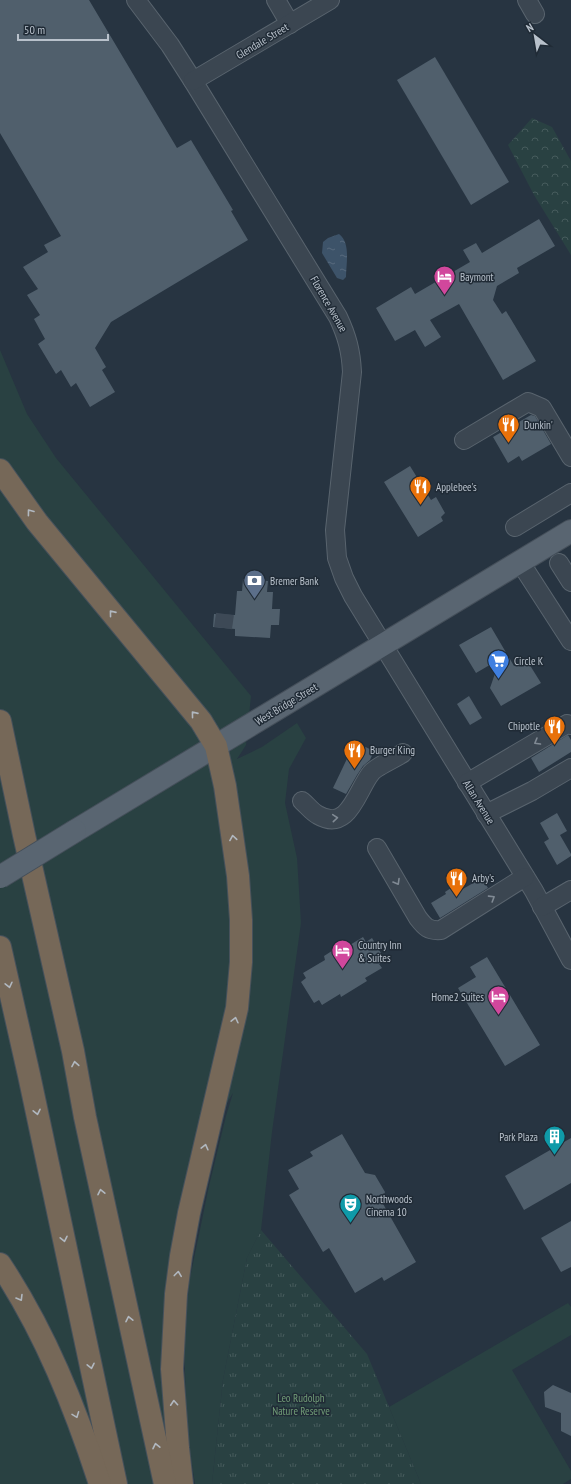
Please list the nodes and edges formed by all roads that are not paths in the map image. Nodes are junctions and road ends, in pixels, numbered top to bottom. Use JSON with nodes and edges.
{"nodes":[{"id":1,"x":136,"y":0,"type":"edge"},
{"id":2,"x":276,"y":0,"type":"edge"},
{"id":3,"x":330,"y":0,"type":"edge"},
{"id":4,"x":290,"y":24,"type":"junction"},
{"id":5,"x":193,"y":81,"type":"junction"},
{"id":6,"x":464,"y":440,"type":"dead end"},
{"id":7,"x":571,"y":457,"type":"edge"},
{"id":8,"x":0,"y":470,"type":"edge"},
{"id":9,"x":571,"y":493,"type":"edge"},
{"id":10,"x":515,"y":527,"type":"dead end"},
{"id":11,"x":571,"y":531,"type":"edge"},
{"id":12,"x":520,"y":562,"type":"junction"},
{"id":13,"x":571,"y":641,"type":"edge"},
{"id":14,"x":383,"y":646,"type":"junction"},
{"id":15,"x":0,"y":721,"type":"edge"},
{"id":16,"x":571,"y":725,"type":"edge"},
{"id":17,"x":216,"y":746,"type":"junction"},
{"id":18,"x":403,"y":754,"type":"dead end"},
{"id":19,"x":571,"y":756,"type":"edge"},
{"id":20,"x":571,"y":768,"type":"edge"},
{"id":21,"x":467,"y":782,"type":"junction"},
{"id":22,"x":526,"y":793,"type":"junction"},
{"id":23,"x":302,"y":801,"type":"dead end"},
{"id":24,"x":486,"y":814,"type":"junction"},
{"id":25,"x":377,"y":848,"type":"dead end"},
{"id":26,"x":0,"y":877,"type":"edge"},
{"id":27,"x":525,"y":877,"type":"junction"},
{"id":28,"x":571,"y":890,"type":"edge"},
{"id":29,"x":542,"y":907,"type":"junction"},
{"id":30,"x":0,"y":947,"type":"edge"},
{"id":31,"x":571,"y":960,"type":"edge"},
{"id":32,"x":0,"y":1264,"type":"edge"},
{"id":33,"x":100,"y":1484,"type":"edge"},
{"id":34,"x":116,"y":1484,"type":"edge"},
{"id":35,"x":165,"y":1484,"type":"edge"},
{"id":36,"x":182,"y":1484,"type":"edge"}],
"edges":[{"from":1,"to":5,"type":"street","name":"Florence Avenue"},
{"from":2,"to":4,"type":"street"},
{"from":3,"to":4,"type":"street","name":"Glendale Street"},
{"from":4,"to":5,"type":"street","name":"Glendale Street"},
{"from":5,"to":14,"type":"street","name":"Florence Avenue"},
{"from":6,"to":7,"type":"street"},
{"from":17,"to":8,"type":"highway","one_way":true},
{"from":9,"to":10,"type":"street"},
{"from":11,"to":12,"type":"main road","name":"West Bridge Street"},
{"from":12,"to":13,"type":"street"},
{"from":12,"to":14,"type":"main road","name":"West Bridge Street"},
{"from":14,"to":17,"type":"main road","name":"West Bridge Street"},
{"from":14,"to":21,"type":"street","name":"Allan Avenue"},
{"from":35,"to":15,"type":"highway","one_way":true},
{"from":16,"to":21,"type":"street","one_way":true},
{"from":17,"to":26,"type":"main road","name":"West Bridge Street","bridge":true},
{"from":36,"to":17,"type":"highway","one_way":true},
{"from":23,"to":18,"type":"street","one_way":true},
{"from":19,"to":22,"type":"street"},
{"from":20,"to":22,"type":"street"},
{"from":21,"to":24,"type":"street","name":"Allan Avenue"},
{"from":22,"to":24,"type":"street"},
{"from":24,"to":27,"type":"street","name":"Allan Avenue"},
{"from":25,"to":27,"type":"street","one_way":true},
{"from":27,"to":29,"type":"street","name":"Allan Avenue"},
{"from":28,"to":29,"type":"street"},
{"from":29,"to":31,"type":"street","name":"Allan Avenue"},
{"from":30,"to":34,"type":"highway","one_way":true},
{"from":32,"to":33,"type":"highway","one_way":true}]}
